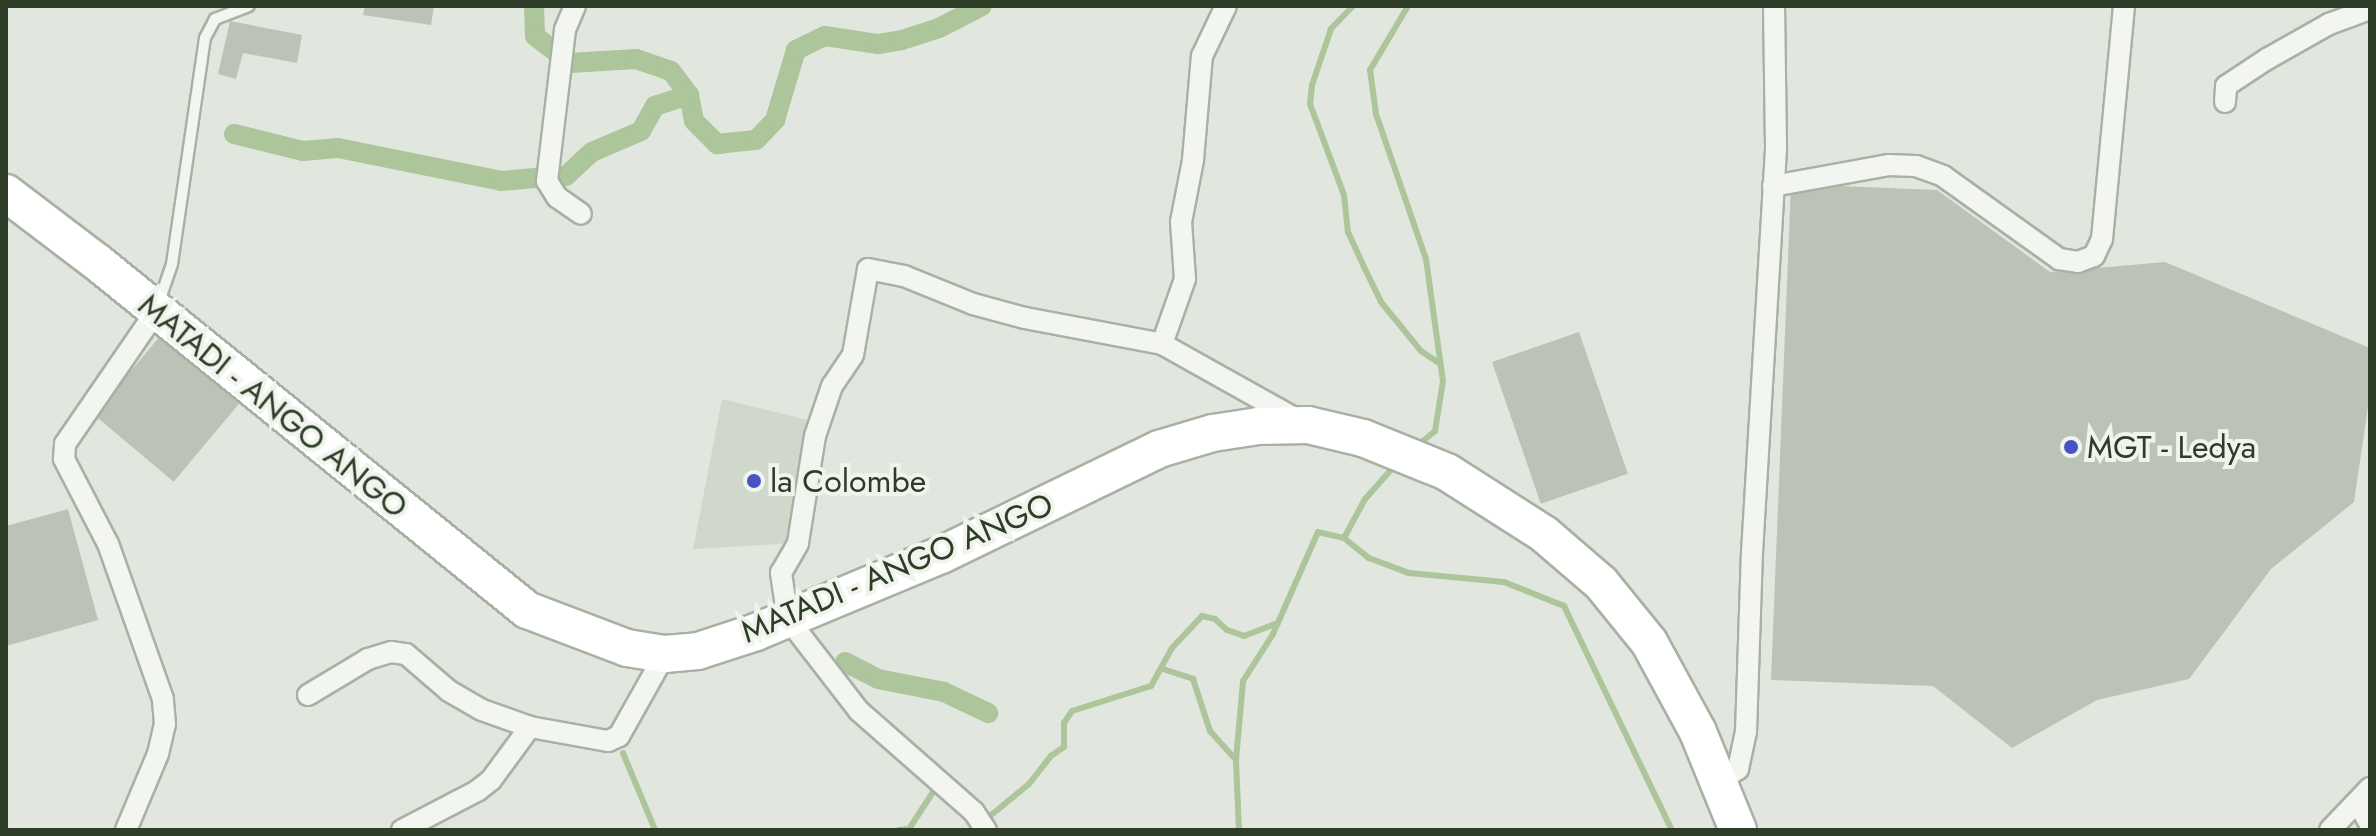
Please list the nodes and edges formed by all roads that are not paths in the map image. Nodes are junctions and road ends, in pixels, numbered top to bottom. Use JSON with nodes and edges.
{"nodes":[{"id":1,"x":249,"y":6,"type":"edge"},
{"id":2,"x":575,"y":6,"type":"edge"},
{"id":3,"x":1226,"y":6,"type":"edge"},
{"id":4,"x":1774,"y":6,"type":"edge"},
{"id":5,"x":2124,"y":6,"type":"edge"},
{"id":6,"x":2370,"y":9,"type":"edge"},
{"id":7,"x":2225,"y":102,"type":"dead end"},
{"id":8,"x":1773,"y":186,"type":"junction"},
{"id":9,"x":6,"y":193,"type":"edge"},
{"id":10,"x":581,"y":214,"type":"dead end"},
{"id":11,"x":157,"y":310,"type":"junction"},
{"id":12,"x":1162,"y":344,"type":"junction"},
{"id":13,"x":1308,"y":425,"type":"junction"},
{"id":14,"x":788,"y":619,"type":"junction"},
{"id":15,"x":665,"y":654,"type":"junction"},
{"id":16,"x":308,"y":695,"type":"dead end"},
{"id":17,"x":530,"y":727,"type":"junction"},
{"id":18,"x":1720,"y":781,"type":"junction"},
{"id":19,"x":2364,"y":795,"type":"edge"},
{"id":20,"x":2370,"y":825,"type":"edge"},
{"id":21,"x":126,"y":830,"type":"edge"},
{"id":22,"x":402,"y":830,"type":"edge"},
{"id":23,"x":986,"y":830,"type":"edge"},
{"id":24,"x":1738,"y":830,"type":"edge"},
{"id":25,"x":2330,"y":830,"type":"edge"}],
"edges":[{"from":1,"to":11,"type":"lane"},
{"from":2,"to":10,"type":"street"},
{"from":3,"to":12,"type":"street"},
{"from":4,"to":8,"type":"street"},
{"from":5,"to":8,"type":"street"},
{"from":6,"to":7,"type":"street"},
{"from":8,"to":18,"type":"street"},
{"from":9,"to":11,"type":"highway","name":"MATADI - ANGO ANGO"},
{"from":11,"to":15,"type":"highway","name":"MATADI - ANGO ANGO"},
{"from":11,"to":21,"type":"street"},
{"from":12,"to":13,"type":"street"},
{"from":12,"to":14,"type":"street"},
{"from":13,"to":14,"type":"highway","name":"MATADI - ANGO ANGO"},
{"from":13,"to":18,"type":"highway","name":"MATADI - ANGO ANGO"},
{"from":14,"to":15,"type":"highway","name":"MATADI - ANGO ANGO"},
{"from":14,"to":23,"type":"street"},
{"from":15,"to":17,"type":"street"},
{"from":16,"to":17,"type":"street"},
{"from":17,"to":22,"type":"street"},
{"from":18,"to":24,"type":"highway","name":"MATADI - ANGO ANGO"},
{"from":19,"to":20,"type":"street"},
{"from":19,"to":25,"type":"street"}]}
